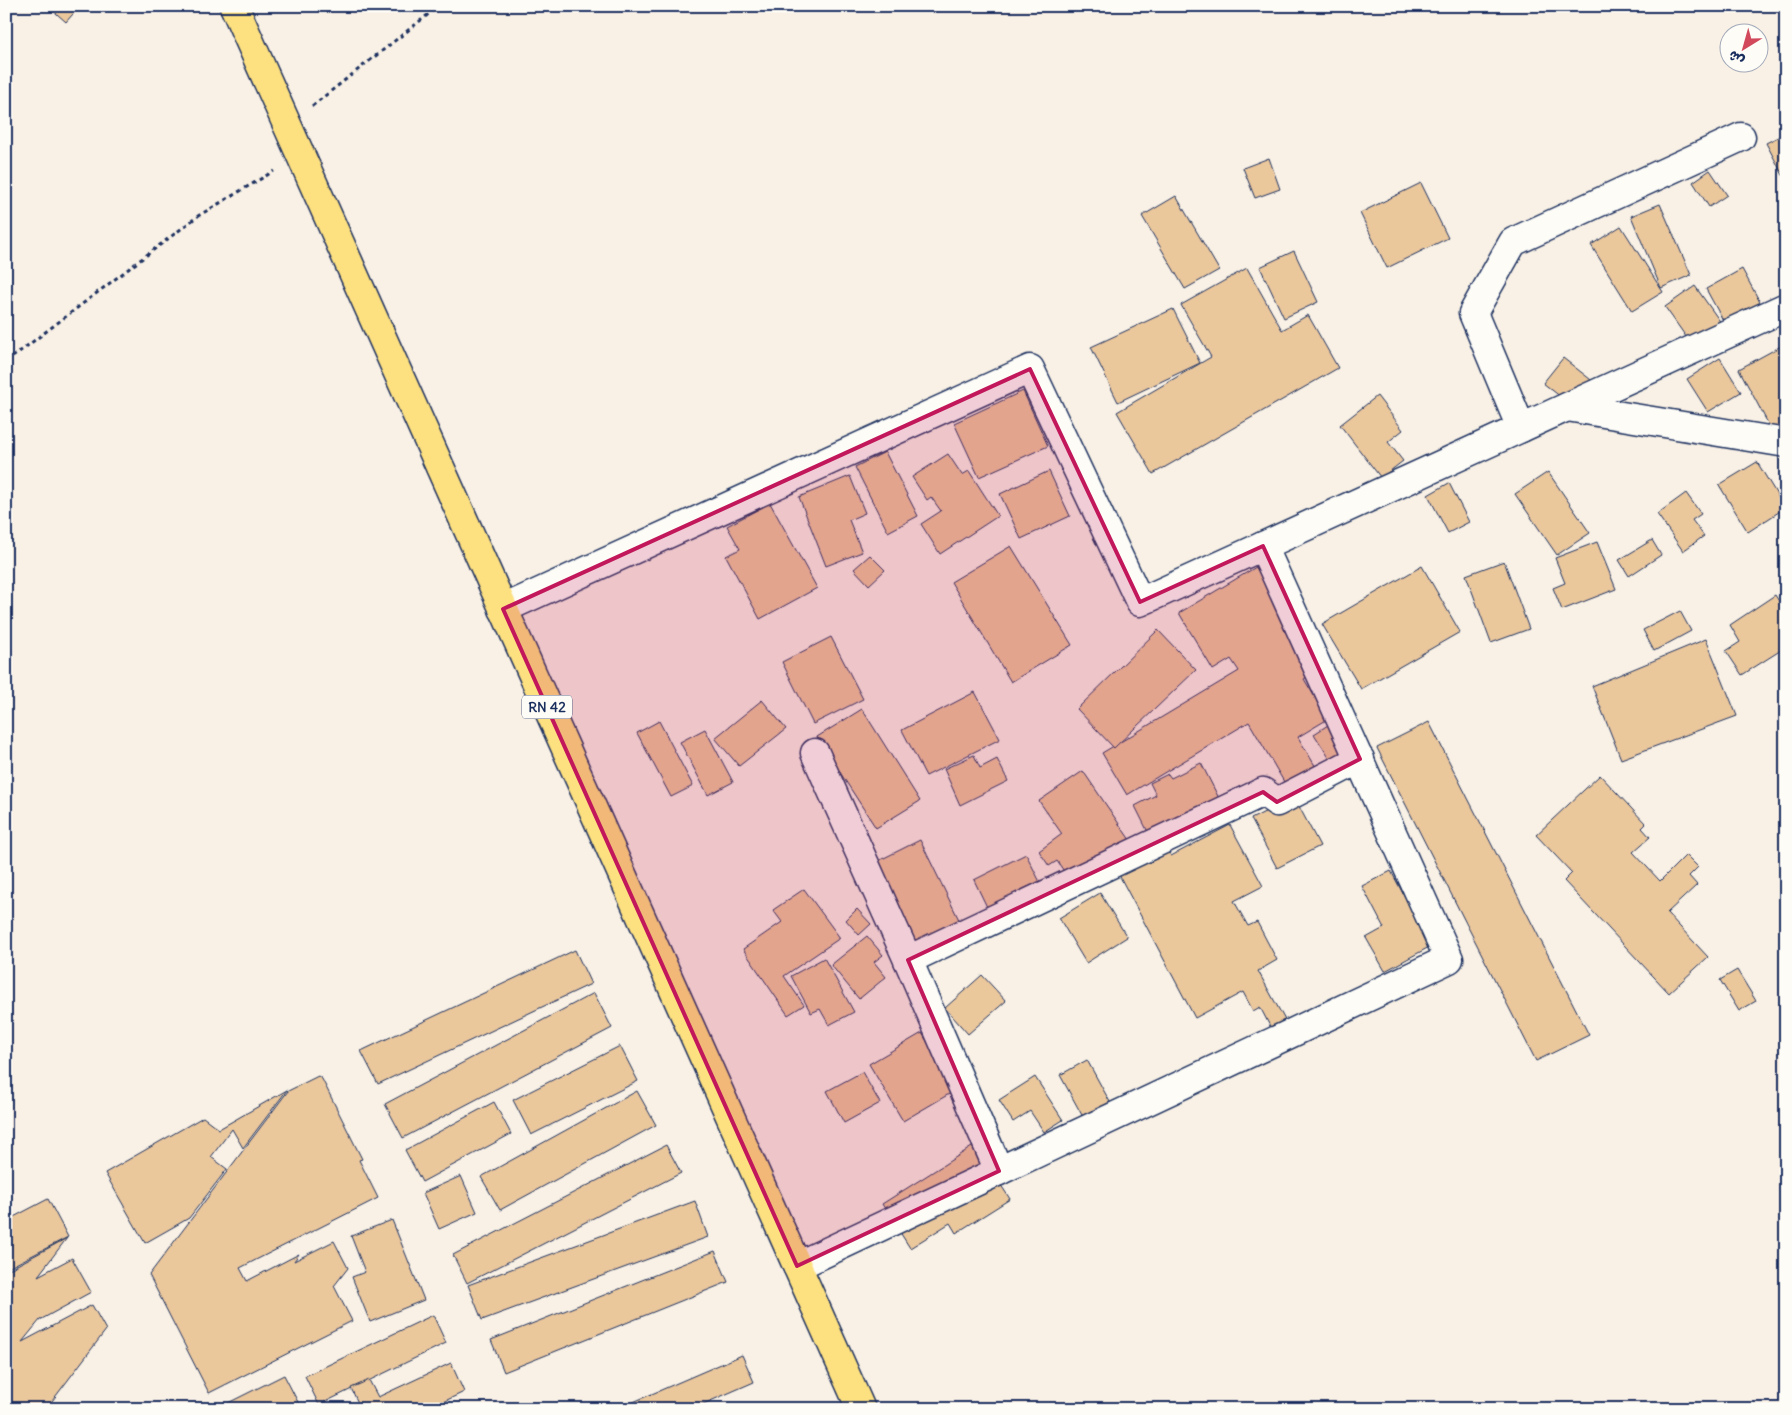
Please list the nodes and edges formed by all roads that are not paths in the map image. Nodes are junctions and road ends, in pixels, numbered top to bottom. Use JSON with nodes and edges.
{"nodes":[{"id":1,"x":234,"y":6,"type":"edge"},
{"id":2,"x":1741,"y":138,"type":"dead end"},
{"id":3,"x":1786,"y":307,"type":"edge"},
{"id":4,"x":1567,"y":407,"type":"junction"},
{"id":5,"x":1521,"y":428,"type":"junction"},
{"id":6,"x":1786,"y":443,"type":"edge"},
{"id":7,"x":1263,"y":546,"type":"junction"},
{"id":8,"x":503,"y":609,"type":"junction"},
{"id":9,"x":815,"y":753,"type":"dead end"},
{"id":10,"x":1360,"y":759,"type":"junction"},
{"id":11,"x":908,"y":960,"type":"junction"},
{"id":12,"x":999,"y":1171,"type":"junction"},
{"id":13,"x":797,"y":1266,"type":"junction"},
{"id":14,"x":861,"y":1409,"type":"edge"}],
"edges":[{"from":1,"to":8,"type":"main road","number":"RN 42"},
{"from":2,"to":5,"type":"street"},
{"from":3,"to":4,"type":"street"},
{"from":4,"to":5,"type":"street"},
{"from":4,"to":6,"type":"street"},
{"from":5,"to":7,"type":"street"},
{"from":7,"to":8,"type":"street"},
{"from":7,"to":10,"type":"street"},
{"from":8,"to":13,"type":"main road","number":"RN 42"},
{"from":9,"to":11,"type":"street"},
{"from":10,"to":11,"type":"street"},
{"from":10,"to":12,"type":"street"},
{"from":11,"to":12,"type":"street"},
{"from":12,"to":13,"type":"street"},
{"from":13,"to":14,"type":"main road","number":"RN 42"}]}
